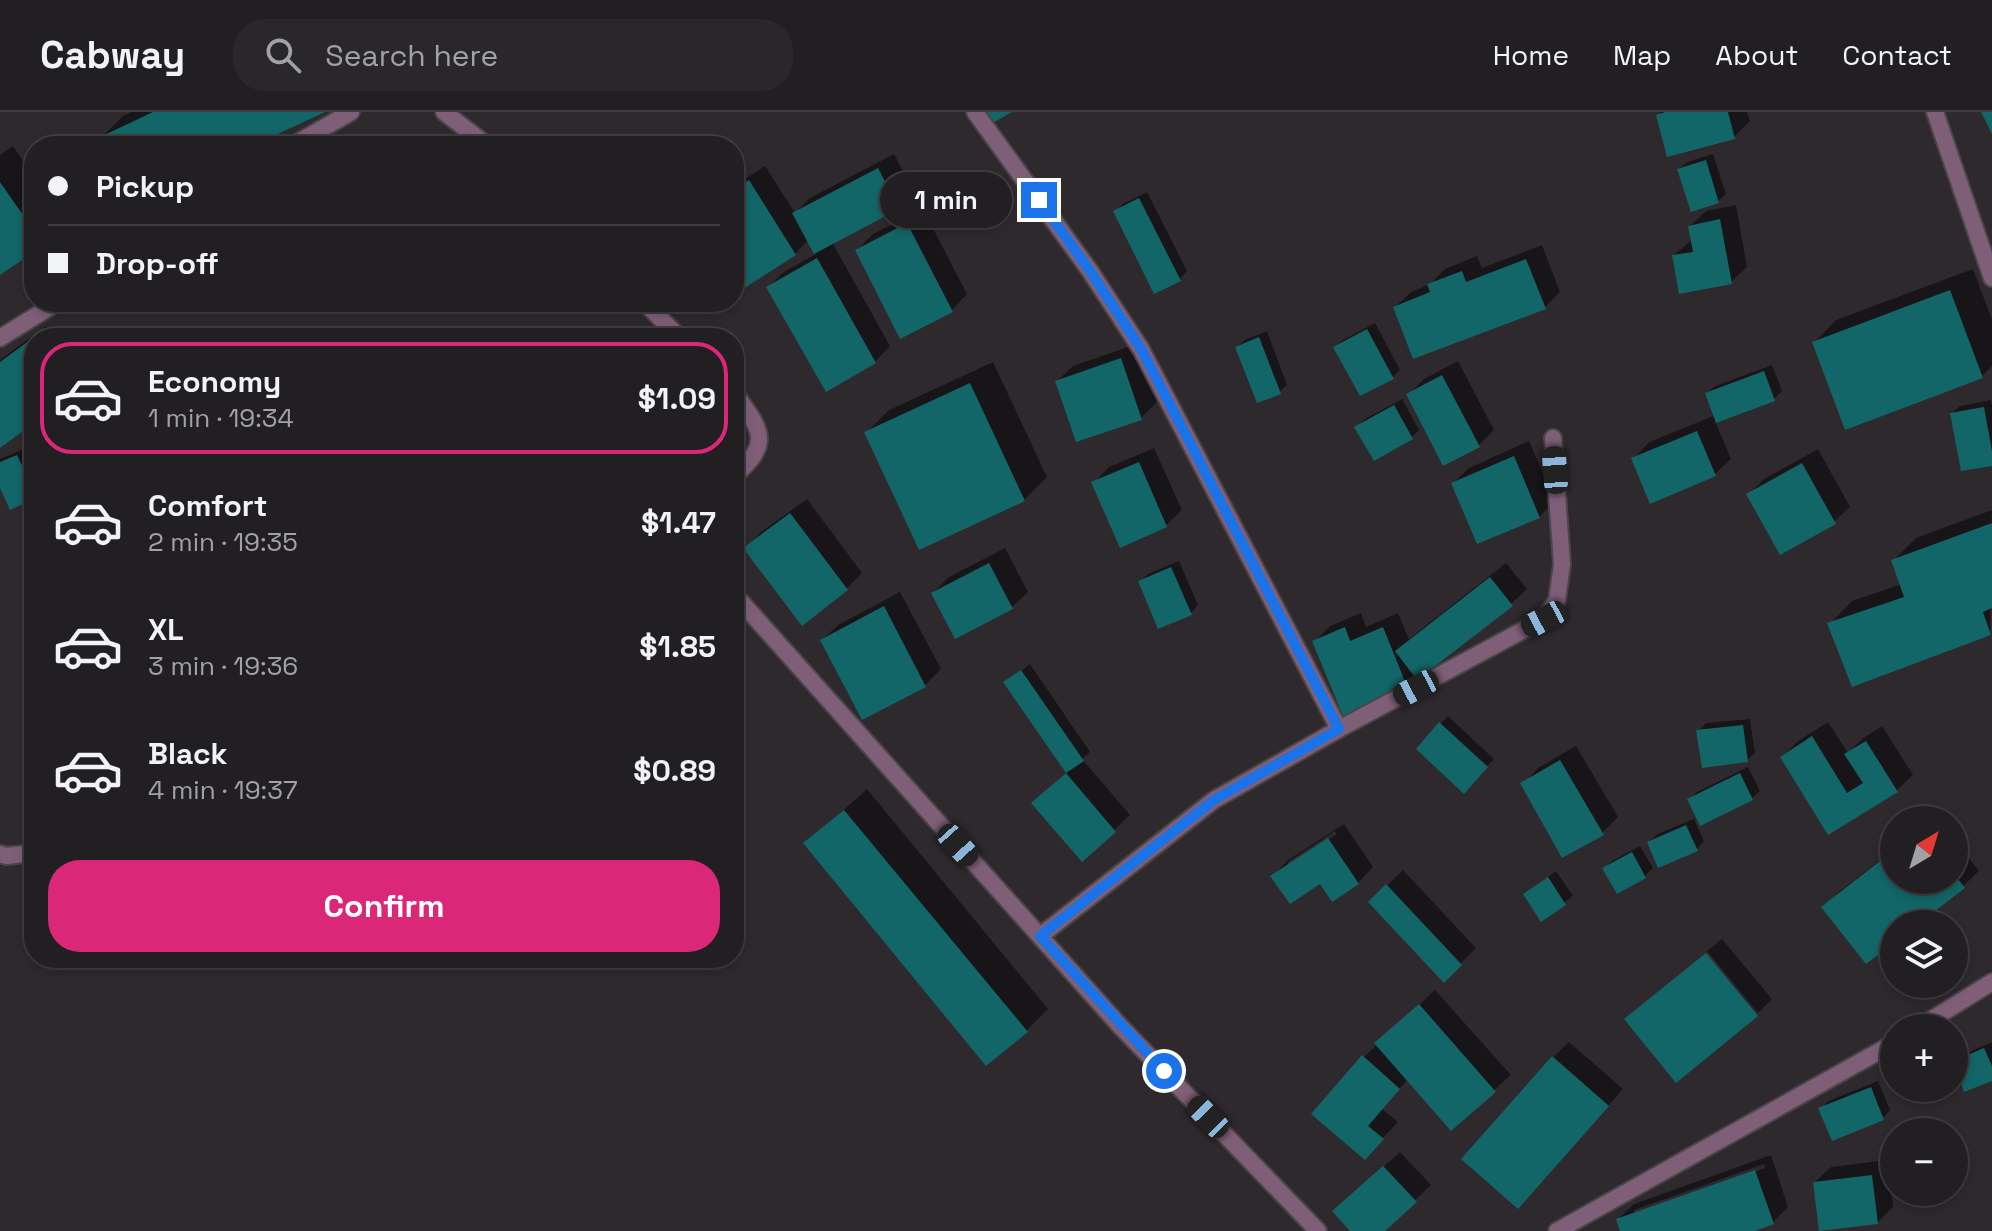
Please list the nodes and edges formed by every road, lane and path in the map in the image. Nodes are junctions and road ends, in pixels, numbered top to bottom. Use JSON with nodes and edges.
{"nodes":[{"id":1,"x":351,"y":112,"type":"edge"},
{"id":2,"x":444,"y":112,"type":"edge"},
{"id":3,"x":975,"y":112,"type":"edge"},
{"id":4,"x":1935,"y":112,"type":"edge"},
{"id":5,"x":309,"y":136,"type":"edge"},
{"id":6,"x":475,"y":136,"type":"edge"},
{"id":7,"x":1992,"y":278,"type":"edge"},
{"id":8,"x":42,"y":312,"type":"edge"},
{"id":9,"x":654,"y":312,"type":"edge"},
{"id":10,"x":670,"y":328,"type":"edge"},
{"id":11,"x":0,"y":338,"type":"edge"},
{"id":12,"x":744,"y":407,"type":"edge"},
{"id":13,"x":1553,"y":438,"type":"dead end"},
{"id":14,"x":744,"y":468,"type":"edge"},
{"id":15,"x":744,"y":605,"type":"edge"},
{"id":16,"x":1339,"y":729,"type":"junction"},
{"id":17,"x":0,"y":854,"type":"edge"},
{"id":18,"x":24,"y":854,"type":"edge"},
{"id":19,"x":1040,"y":936,"type":"junction"},
{"id":20,"x":1992,"y":982,"type":"edge"},
{"id":21,"x":1941,"y":1014,"type":"edge"},
{"id":22,"x":1880,"y":1051,"type":"edge"},
{"id":23,"x":1318,"y":1231,"type":"edge"},
{"id":24,"x":1557,"y":1231,"type":"edge"}],
"edges":[{"from":1,"to":5,"type":"street"},
{"from":2,"to":6,"type":"street"},
{"from":3,"to":16,"type":"street"},
{"from":4,"to":7,"type":"street"},
{"from":8,"to":11,"type":"street"},
{"from":9,"to":10,"type":"street"},
{"from":12,"to":14,"type":"street"},
{"from":13,"to":16,"type":"street"},
{"from":15,"to":19,"type":"street"},
{"from":16,"to":19,"type":"street"},
{"from":17,"to":18,"type":"street"},
{"from":19,"to":23,"type":"street"},
{"from":20,"to":21,"type":"street"},
{"from":22,"to":24,"type":"street"}]}
